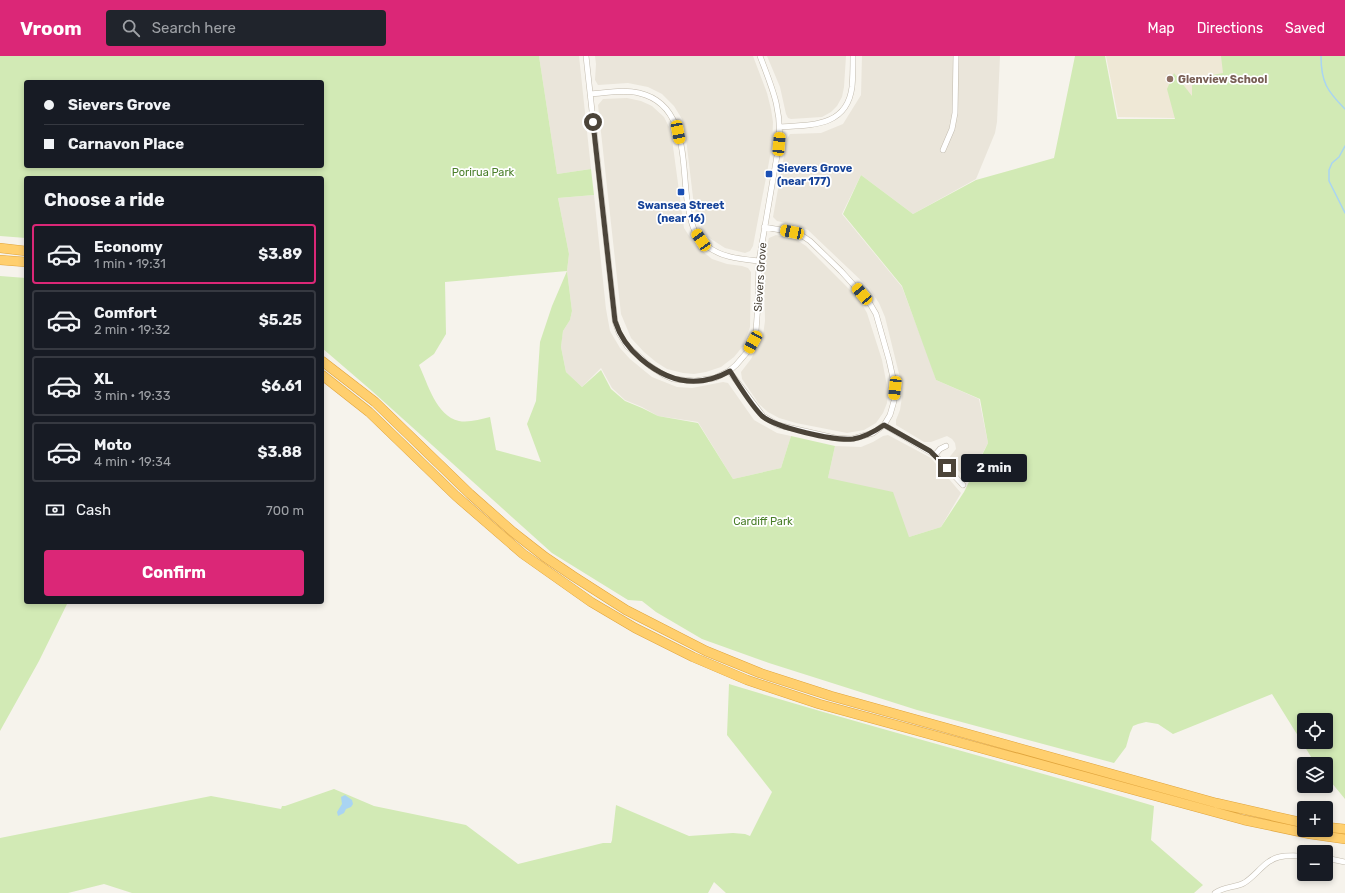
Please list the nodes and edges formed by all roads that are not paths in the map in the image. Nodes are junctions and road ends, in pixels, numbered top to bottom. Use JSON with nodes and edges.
{"nodes":[{"id":1,"x":586,"y":56,"type":"edge"},
{"id":2,"x":760,"y":56,"type":"edge"},
{"id":3,"x":853,"y":56,"type":"edge"},
{"id":4,"x":956,"y":56,"type":"edge"},
{"id":5,"x":590,"y":94,"type":"junction"},
{"id":6,"x":780,"y":127,"type":"junction"},
{"id":7,"x":943,"y":150,"type":"dead end"},
{"id":8,"x":764,"y":227,"type":"junction"},
{"id":9,"x":0,"y":248,"type":"edge"},
{"id":10,"x":24,"y":251,"type":"edge"},
{"id":11,"x":0,"y":260,"type":"edge"},
{"id":12,"x":759,"y":261,"type":"junction"},
{"id":13,"x":24,"y":262,"type":"edge"},
{"id":14,"x":324,"y":363,"type":"edge"},
{"id":15,"x":730,"y":371,"type":"junction"},
{"id":16,"x":324,"y":377,"type":"edge"},
{"id":17,"x":884,"y":425,"type":"junction"},
{"id":18,"x":946,"y":446,"type":"dead end"},
{"id":19,"x":935,"y":455,"type":"junction"},
{"id":20,"x":963,"y":485,"type":"dead end"},
{"id":21,"x":1297,"y":821,"type":"edge"},
{"id":22,"x":1333,"y":827,"type":"edge"},
{"id":23,"x":1345,"y":829,"type":"edge"},
{"id":24,"x":1345,"y":839,"type":"edge"},
{"id":25,"x":1297,"y":856,"type":"edge"},
{"id":26,"x":1333,"y":859,"type":"edge"},
{"id":27,"x":1345,"y":862,"type":"edge"},
{"id":28,"x":1215,"y":893,"type":"edge"}],
"edges":[{"from":1,"to":5,"type":"street","name":"Sievers Grove"},
{"from":2,"to":6,"type":"street","name":"Sievers Grove"},
{"from":3,"to":6,"type":"street"},
{"from":4,"to":7,"type":"street"},
{"from":5,"to":12,"type":"street"},
{"from":5,"to":15,"type":"street","name":"Sievers Grove"},
{"from":6,"to":8,"type":"street","name":"Sievers Grove"},
{"from":8,"to":12,"type":"street","name":"Sievers Grove"},
{"from":8,"to":17,"type":"street"},
{"from":9,"to":10,"type":"highway"},
{"from":11,"to":13,"type":"highway"},
{"from":12,"to":15,"type":"street","name":"Sievers Grove"},
{"from":14,"to":21,"type":"highway"},
{"from":15,"to":17,"type":"street"},
{"from":16,"to":24,"type":"highway"},
{"from":17,"to":19,"type":"street"},
{"from":18,"to":19,"type":"street"},
{"from":19,"to":20,"type":"street"},
{"from":22,"to":23,"type":"highway"},
{"from":25,"to":28,"type":"street"},
{"from":26,"to":27,"type":"street"}]}
